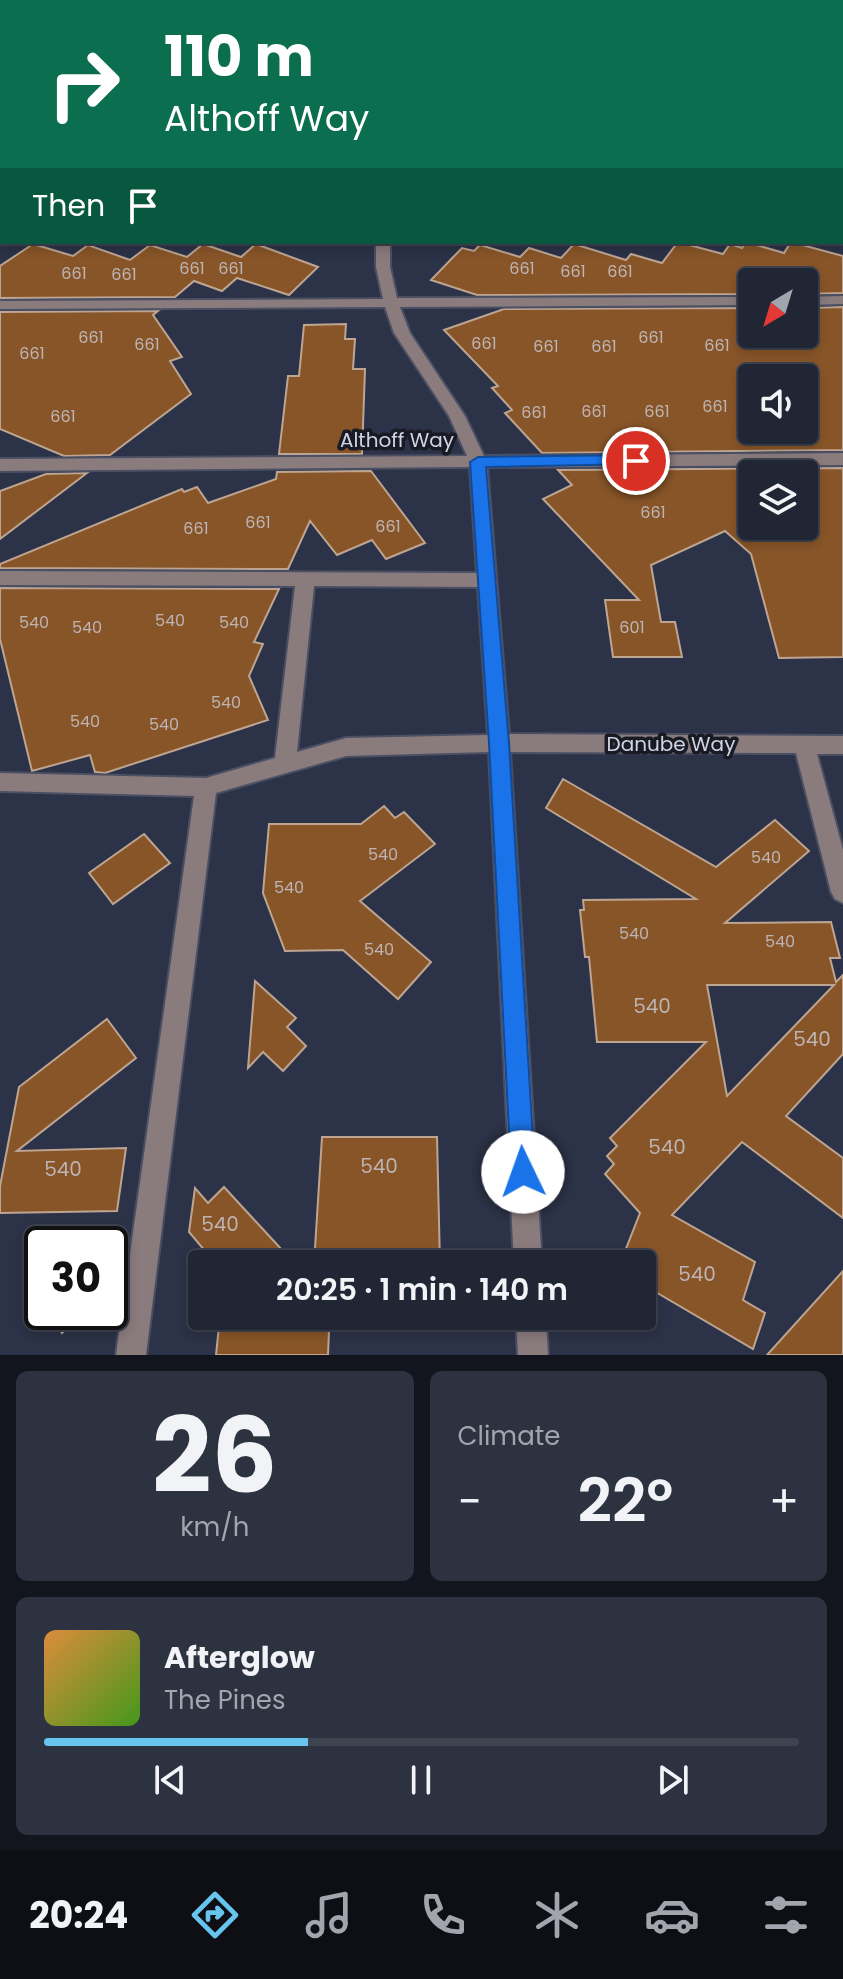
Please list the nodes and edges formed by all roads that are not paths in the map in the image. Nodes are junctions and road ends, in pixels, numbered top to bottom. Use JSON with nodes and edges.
{"nodes":[{"id":1,"x":383,"y":244,"type":"edge"},
{"id":2,"x":843,"y":300,"type":"edge"},
{"id":3,"x":738,"y":301,"type":"edge"},
{"id":4,"x":818,"y":301,"type":"edge"},
{"id":5,"x":391,"y":303,"type":"junction"},
{"id":6,"x":0,"y":305,"type":"edge"},
{"id":7,"x":843,"y":459,"type":"edge"},
{"id":8,"x":478,"y":462,"type":"junction"},
{"id":9,"x":0,"y":465,"type":"edge"},
{"id":10,"x":0,"y":578,"type":"edge"},
{"id":11,"x":305,"y":579,"type":"junction"},
{"id":12,"x":486,"y":580,"type":"junction"},
{"id":13,"x":499,"y":743,"type":"junction"},
{"id":14,"x":804,"y":745,"type":"junction"},
{"id":15,"x":843,"y":745,"type":"edge"},
{"id":16,"x":285,"y":764,"type":"junction"},
{"id":17,"x":0,"y":782,"type":"edge"},
{"id":18,"x":206,"y":787,"type":"junction"},
{"id":19,"x":843,"y":892,"type":"edge"},
{"id":20,"x":527,"y":1250,"type":"edge"},
{"id":21,"x":532,"y":1330,"type":"edge"},
{"id":22,"x":131,"y":1355,"type":"edge"},
{"id":23,"x":533,"y":1355,"type":"edge"}],
"edges":[{"from":1,"to":5,"type":"street"},
{"from":2,"to":4,"type":"street"},
{"from":3,"to":5,"type":"street"},
{"from":5,"to":6,"type":"street"},
{"from":5,"to":8,"type":"street"},
{"from":7,"to":8,"type":"street","name":"Althoff Way"},
{"from":8,"to":9,"type":"street","name":"Althoff Way"},
{"from":8,"to":12,"type":"street"},
{"from":10,"to":11,"type":"street"},
{"from":11,"to":12,"type":"street"},
{"from":11,"to":16,"type":"street"},
{"from":12,"to":13,"type":"street"},
{"from":13,"to":14,"type":"street","name":"Danube Way"},
{"from":13,"to":16,"type":"street","name":"Danube Way"},
{"from":13,"to":20,"type":"street"},
{"from":14,"to":15,"type":"street","name":"Danube Way"},
{"from":14,"to":19,"type":"street"},
{"from":16,"to":18,"type":"street","name":"Danube Way"},
{"from":17,"to":18,"type":"street","name":"Danube Way"},
{"from":18,"to":22,"type":"street"},
{"from":21,"to":23,"type":"street"}]}
